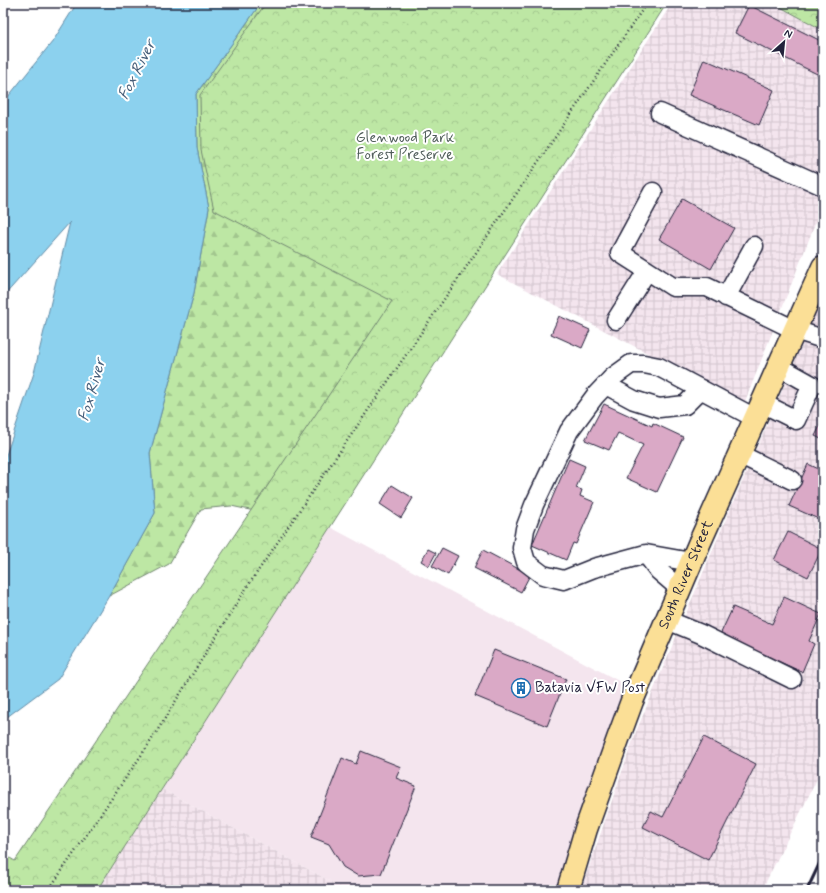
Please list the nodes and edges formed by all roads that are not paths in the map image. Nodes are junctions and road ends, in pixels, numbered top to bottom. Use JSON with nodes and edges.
{"nodes":[{"id":1,"x":660,"y":114,"type":"dead end"},
{"id":2,"x":823,"y":186,"type":"edge"},
{"id":3,"x":653,"y":192,"type":"dead end"},
{"id":4,"x":754,"y":246,"type":"dead end"},
{"id":5,"x":823,"y":267,"type":"edge"},
{"id":6,"x":647,"y":271,"type":"junction"},
{"id":7,"x":726,"y":297,"type":"junction"},
{"id":8,"x":616,"y":320,"type":"dead end"},
{"id":9,"x":795,"y":330,"type":"junction"},
{"id":10,"x":823,"y":339,"type":"edge"},
{"id":11,"x":778,"y":366,"type":"junction"},
{"id":12,"x":606,"y":385,"type":"junction"},
{"id":13,"x":701,"y":389,"type":"junction"},
{"id":14,"x":759,"y":410,"type":"junction"},
{"id":15,"x":739,"y":454,"type":"junction"},
{"id":16,"x":792,"y":480,"type":"dead end"},
{"id":17,"x":646,"y":554,"type":"junction"},
{"id":18,"x":691,"y":562,"type":"junction"},
{"id":19,"x":680,"y":589,"type":"junction"},
{"id":20,"x":667,"y":620,"type":"junction"},
{"id":21,"x":792,"y":679,"type":"dead end"},
{"id":22,"x":568,"y":890,"type":"edge"}],
"edges":[{"from":1,"to":2,"type":"lane"},
{"from":3,"to":6,"type":"lane"},
{"from":4,"to":7,"type":"lane"},
{"from":5,"to":9,"type":"main road","name":"South River Street"},
{"from":6,"to":7,"type":"lane"},
{"from":6,"to":8,"type":"lane"},
{"from":7,"to":9,"type":"lane"},
{"from":9,"to":10,"type":"lane"},
{"from":9,"to":11,"type":"main road","name":"South River Street"},
{"from":11,"to":14,"type":"main road","name":"South River Street"},
{"from":11,"to":14,"type":"lane"},
{"from":12,"to":13,"type":"lane"},
{"from":12,"to":13,"type":"lane"},
{"from":12,"to":17,"type":"lane"},
{"from":13,"to":14,"type":"lane"},
{"from":14,"to":15,"type":"main road","name":"South River Street"},
{"from":15,"to":16,"type":"lane"},
{"from":15,"to":18,"type":"main road","name":"South River Street"},
{"from":17,"to":18,"type":"lane"},
{"from":17,"to":19,"type":"lane"},
{"from":18,"to":19,"type":"main road","name":"South River Street"},
{"from":19,"to":20,"type":"main road","name":"South River Street"},
{"from":20,"to":21,"type":"lane"},
{"from":20,"to":22,"type":"main road","name":"South River Street"}]}
